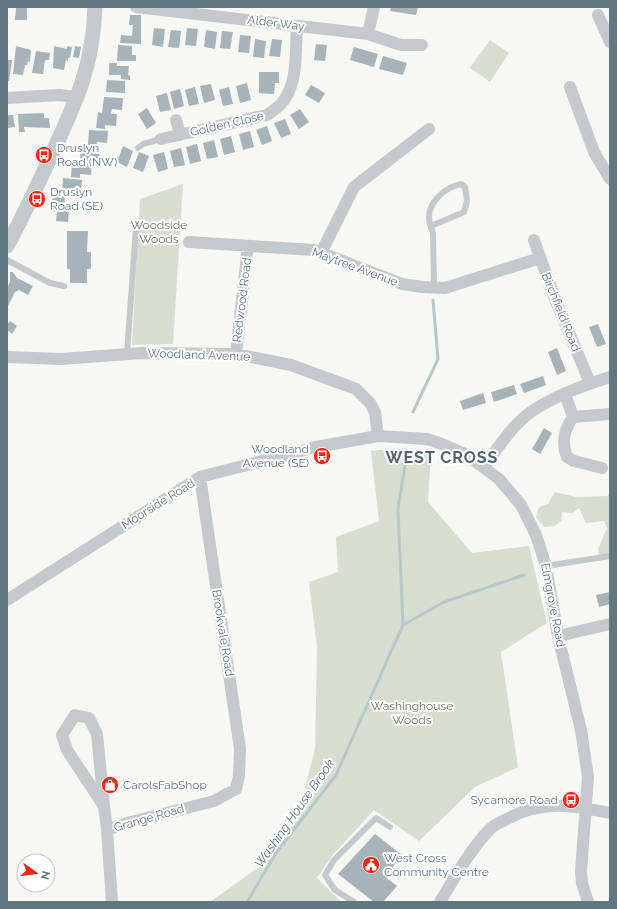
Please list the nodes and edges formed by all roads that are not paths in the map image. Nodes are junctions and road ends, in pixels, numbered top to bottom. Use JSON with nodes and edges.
{"nodes":[{"id":1,"x":95,"y":7,"type":"edge"},
{"id":2,"x":136,"y":7,"type":"edge"},
{"id":3,"x":374,"y":7,"type":"edge"},
{"id":4,"x":196,"y":10,"type":"edge"},
{"id":5,"x":598,"y":15,"type":"dead end"},
{"id":6,"x":297,"y":26,"type":"junction"},
{"id":7,"x":368,"y":34,"type":"junction"},
{"id":8,"x":610,"y":42,"type":"edge"},
{"id":9,"x":422,"y":45,"type":"dead end"},
{"id":10,"x":570,"y":87,"type":"dead end"},
{"id":11,"x":78,"y":97,"type":"junction"},
{"id":12,"x":7,"y":98,"type":"edge"},
{"id":13,"x":176,"y":120,"type":"dead end"},
{"id":14,"x":429,"y":129,"type":"dead end"},
{"id":15,"x":180,"y":135,"type":"junction"},
{"id":16,"x":161,"y":139,"type":"joint"},
{"id":17,"x":138,"y":148,"type":"dead end"},
{"id":18,"x":610,"y":179,"type":"edge"},
{"id":19,"x":431,"y":226,"type":"junction"},
{"id":20,"x":136,"y":228,"type":"dead end"},
{"id":21,"x":534,"y":240,"type":"dead end"},
{"id":22,"x":189,"y":242,"type":"dead end"},
{"id":23,"x":7,"y":246,"type":"edge"},
{"id":24,"x":248,"y":246,"type":"junction"},
{"id":25,"x":321,"y":253,"type":"junction"},
{"id":26,"x":540,"y":258,"type":"junction"},
{"id":27,"x":7,"y":260,"type":"edge"},
{"id":28,"x":64,"y":286,"type":"dead end"},
{"id":29,"x":434,"y":287,"type":"junction"},
{"id":30,"x":127,"y":354,"type":"junction"},
{"id":31,"x":236,"y":354,"type":"junction"},
{"id":32,"x":7,"y":357,"type":"edge"},
{"id":33,"x":610,"y":377,"type":"edge"},
{"id":34,"x":590,"y":383,"type":"junction"},
{"id":35,"x":565,"y":394,"type":"junction"},
{"id":36,"x":610,"y":414,"type":"edge"},
{"id":37,"x":573,"y":417,"type":"junction"},
{"id":38,"x":378,"y":436,"type":"junction"},
{"id":39,"x":442,"y":444,"type":"joint"},
{"id":40,"x":484,"y":467,"type":"junction"},
{"id":41,"x":602,"y":468,"type":"dead end"},
{"id":42,"x":200,"y":477,"type":"junction"},
{"id":43,"x":610,"y":556,"type":"edge"},
{"id":44,"x":546,"y":566,"type":"junction"},
{"id":45,"x":7,"y":600,"type":"edge"},
{"id":46,"x":610,"y":624,"type":"edge"},
{"id":47,"x":558,"y":636,"type":"junction"},
{"id":48,"x":236,"y":789,"type":"joint"},
{"id":49,"x":104,"y":806,"type":"junction"},
{"id":50,"x":586,"y":808,"type":"junction"},
{"id":51,"x":610,"y":813,"type":"edge"},
{"id":52,"x":390,"y":827,"type":"dead end"},
{"id":53,"x":107,"y":830,"type":"junction"},
{"id":54,"x":112,"y":902,"type":"edge"},
{"id":55,"x":354,"y":902,"type":"edge"},
{"id":56,"x":440,"y":902,"type":"edge"},
{"id":57,"x":588,"y":902,"type":"edge"}],
"edges":[{"from":1,"to":11,"type":"street"},
{"from":2,"to":4,"type":"street","name":"Alder Way"},
{"from":3,"to":7,"type":"street"},
{"from":4,"to":6,"type":"street","name":"Alder Way"},
{"from":5,"to":8,"type":"street"},
{"from":6,"to":7,"type":"street","name":"Alder Way"},
{"from":6,"to":15,"type":"street","name":"Golden Close"},
{"from":7,"to":9,"type":"street","name":"Alder Way"},
{"from":10,"to":18,"type":"street"},
{"from":11,"to":12,"type":"street"},
{"from":11,"to":23,"type":"street"},
{"from":13,"to":15,"type":"street"},
{"from":14,"to":25,"type":"street"},
{"from":15,"to":16,"type":"street","name":"Golden Close"},
{"from":16,"to":17,"type":"lane"},
{"from":19,"to":19,"type":"lane"},
{"from":19,"to":29,"type":"lane"},
{"from":20,"to":30,"type":"lane"},
{"from":21,"to":26,"type":"street","name":"Birchfield Road"},
{"from":22,"to":24,"type":"street","name":"Maytree Avenue"},
{"from":24,"to":25,"type":"street","name":"Maytree Avenue"},
{"from":24,"to":31,"type":"street","name":"Redwood Road"},
{"from":25,"to":29,"type":"street","name":"Maytree Avenue"},
{"from":26,"to":29,"type":"street","name":"Maytree Avenue"},
{"from":26,"to":34,"type":"street","name":"Birchfield Road"},
{"from":27,"to":28,"type":"lane"},
{"from":30,"to":31,"type":"street","name":"Woodland Avenue"},
{"from":30,"to":32,"type":"street","name":"Woodland Avenue"},
{"from":31,"to":38,"type":"street","name":"Woodland Avenue"},
{"from":33,"to":34,"type":"street"},
{"from":34,"to":35,"type":"street"},
{"from":35,"to":37,"type":"street"},
{"from":35,"to":40,"type":"street"},
{"from":36,"to":37,"type":"street"},
{"from":37,"to":41,"type":"street"},
{"from":38,"to":39,"type":"street","name":"Moorside Road"},
{"from":38,"to":42,"type":"street","name":"Moorside Road"},
{"from":39,"to":40,"type":"street","name":"Elmgrove Road"},
{"from":40,"to":44,"type":"street","name":"Elmgrove Road"},
{"from":42,"to":45,"type":"street","name":"Moorside Road"},
{"from":42,"to":48,"type":"street","name":"Brookvale Road"},
{"from":43,"to":44,"type":"lane"},
{"from":44,"to":47,"type":"street","name":"Elmgrove Road"},
{"from":46,"to":47,"type":"street"},
{"from":47,"to":50,"type":"street","name":"Elmgrove Road"},
{"from":48,"to":53,"type":"street","name":"Grange Road"},
{"from":49,"to":49,"type":"street"},
{"from":49,"to":53,"type":"street"},
{"from":50,"to":51,"type":"street"},
{"from":50,"to":56,"type":"street"},
{"from":50,"to":57,"type":"street"},
{"from":52,"to":55,"type":"lane"},
{"from":53,"to":54,"type":"street","name":"Grange Road"}]}
